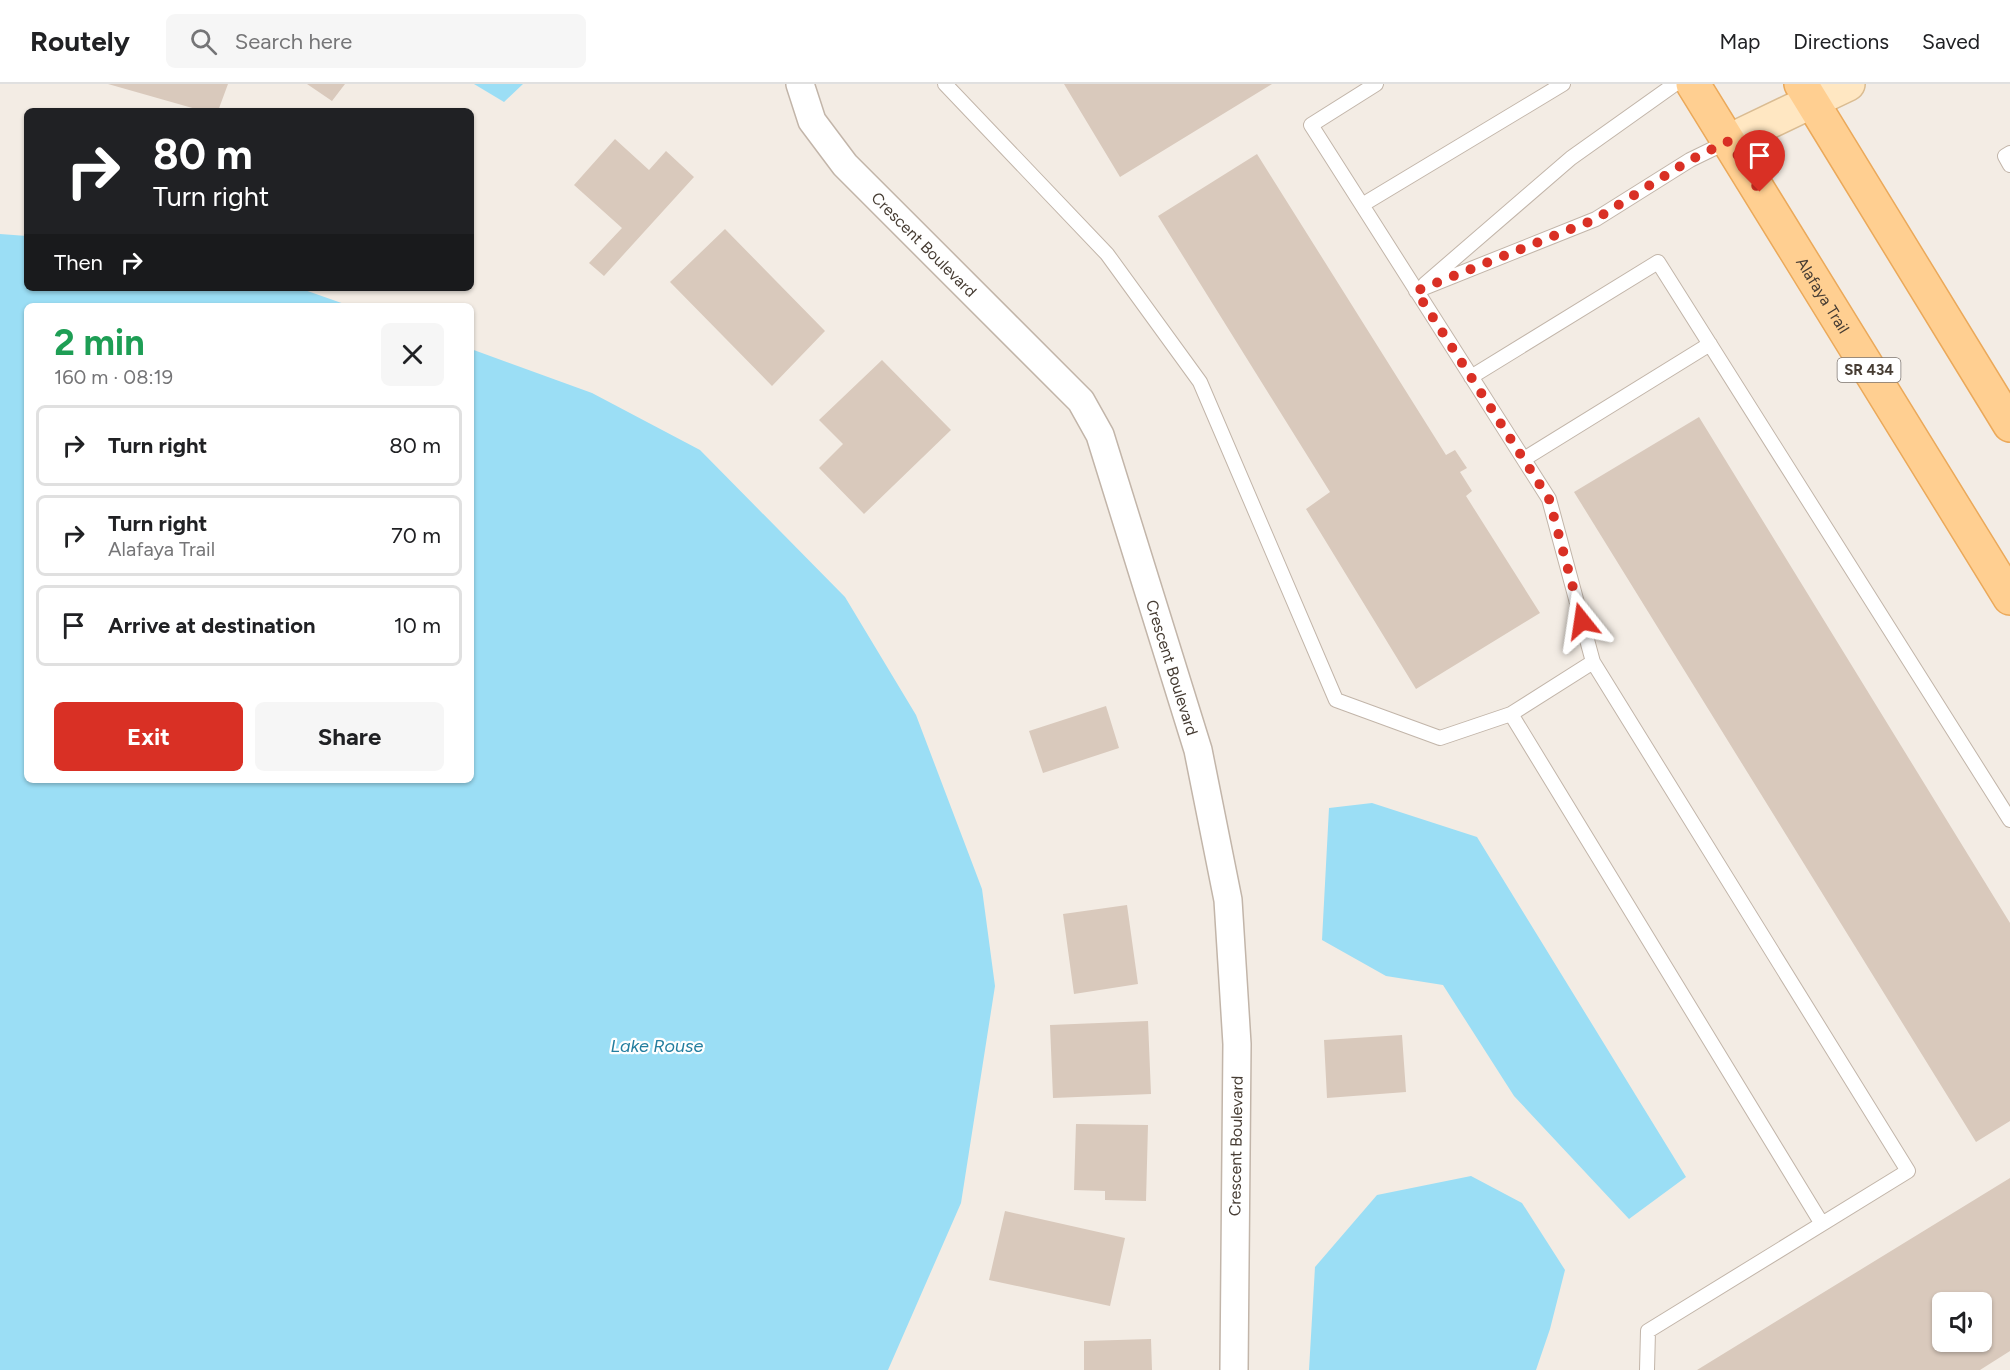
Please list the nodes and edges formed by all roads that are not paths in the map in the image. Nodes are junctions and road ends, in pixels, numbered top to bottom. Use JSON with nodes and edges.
{"nodes":[{"id":1,"x":800,"y":84,"type":"edge"},
{"id":2,"x":945,"y":84,"type":"edge"},
{"id":3,"x":1376,"y":84,"type":"edge"},
{"id":4,"x":1563,"y":84,"type":"edge"},
{"id":5,"x":1675,"y":84,"type":"edge"},
{"id":6,"x":1694,"y":84,"type":"edge"},
{"id":7,"x":1848,"y":84,"type":"edge"},
{"id":8,"x":1806,"y":93,"type":"edge"},
{"id":9,"x":1729,"y":141,"type":"junction"},
{"id":10,"x":1362,"y":205,"type":"junction"},
{"id":11,"x":1416,"y":291,"type":"junction"},
{"id":12,"x":1710,"y":344,"type":"junction"},
{"id":13,"x":1471,"y":377,"type":"junction"},
{"id":14,"x":2010,"y":425,"type":"edge"},
{"id":15,"x":1524,"y":459,"type":"junction"},
{"id":16,"x":2010,"y":598,"type":"edge"},
{"id":17,"x":1593,"y":662,"type":"junction"},
{"id":18,"x":1511,"y":714,"type":"junction"},
{"id":19,"x":2010,"y":820,"type":"edge"},
{"id":20,"x":1822,"y":1224,"type":"junction"},
{"id":21,"x":1234,"y":1370,"type":"edge"},
{"id":22,"x":1647,"y":1370,"type":"edge"}],
"edges":[{"from":1,"to":21,"type":"street","name":"Crescent Boulevard"},
{"from":2,"to":18,"type":"lane"},
{"from":3,"to":10,"type":"lane"},
{"from":4,"to":10,"type":"lane"},
{"from":5,"to":11,"type":"lane"},
{"from":6,"to":9,"type":"main road","name":"Alafaya Trail","number":"SR 434"},
{"from":7,"to":8,"type":"main road"},
{"from":8,"to":9,"type":"main road"},
{"from":8,"to":14,"type":"main road"},
{"from":9,"to":11,"type":"lane"},
{"from":9,"to":16,"type":"main road","name":"Alafaya Trail","number":"SR 434"},
{"from":10,"to":11,"type":"lane"},
{"from":11,"to":13,"type":"lane"},
{"from":12,"to":13,"type":"lane"},
{"from":12,"to":15,"type":"lane"},
{"from":12,"to":19,"type":"lane"},
{"from":13,"to":15,"type":"lane"},
{"from":15,"to":17,"type":"lane"},
{"from":17,"to":18,"type":"lane"},
{"from":17,"to":20,"type":"lane"},
{"from":18,"to":20,"type":"lane"},
{"from":20,"to":22,"type":"lane"}]}
